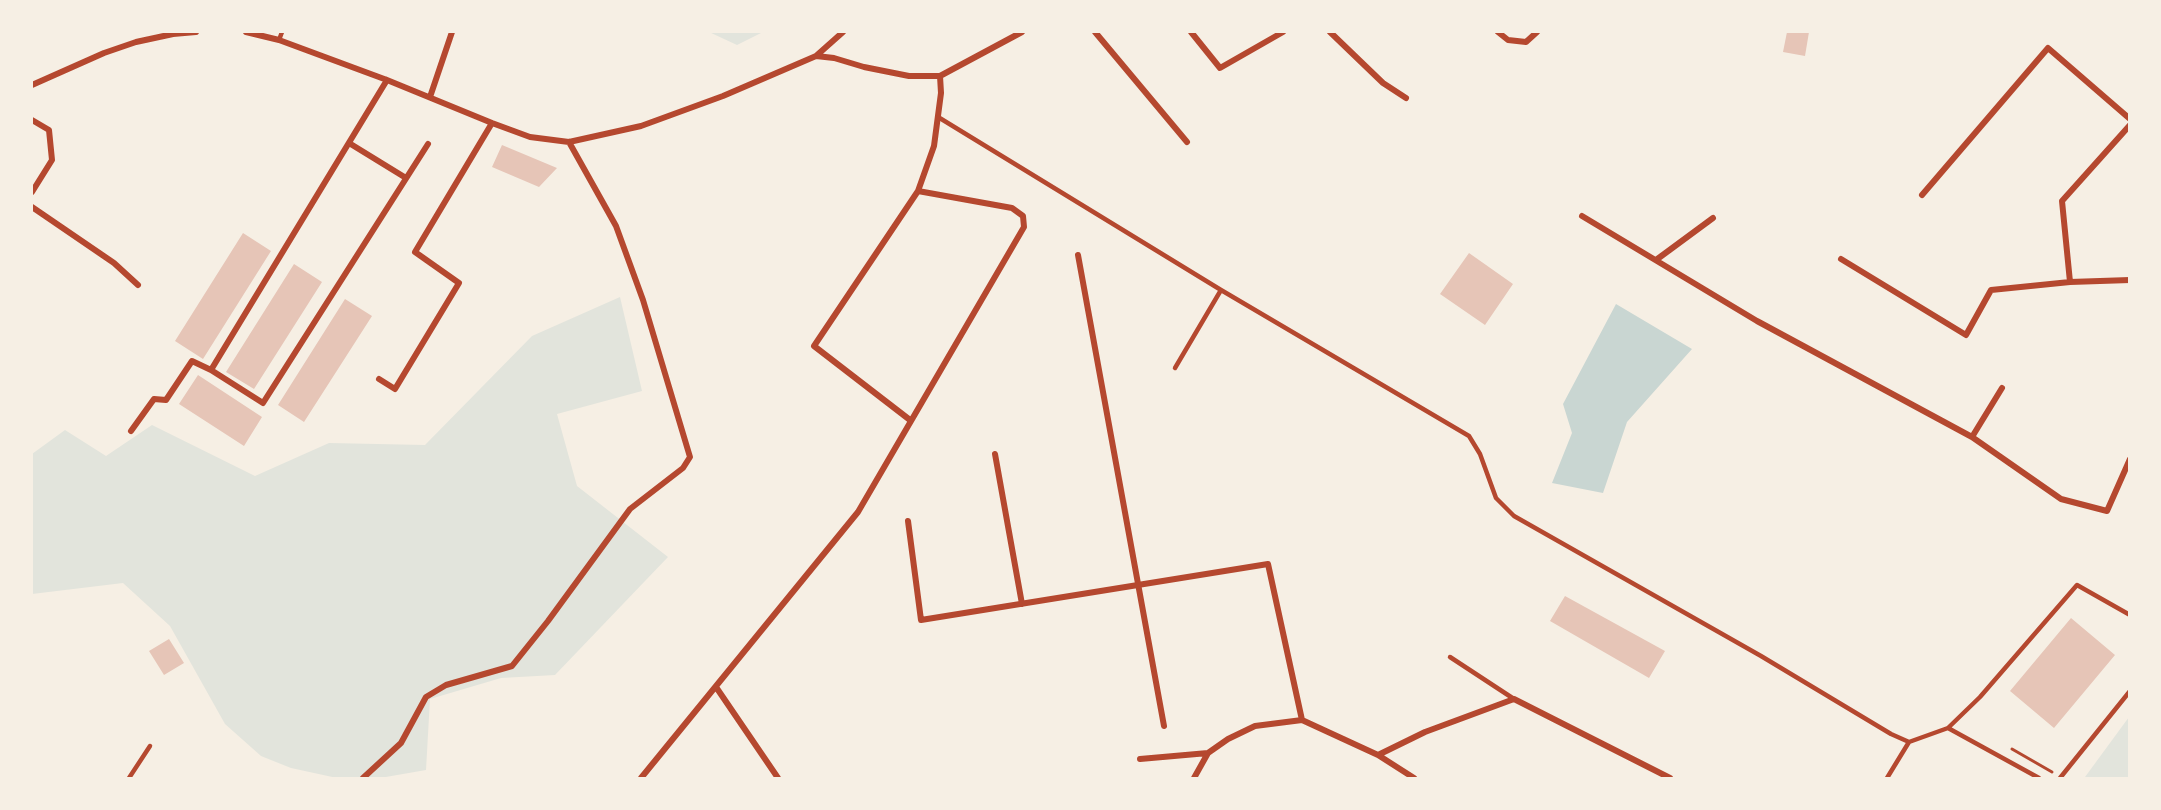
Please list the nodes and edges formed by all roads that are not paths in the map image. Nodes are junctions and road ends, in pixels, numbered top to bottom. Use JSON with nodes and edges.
{"nodes":[{"id":1,"x":195,"y":32,"type":"edge"},
{"id":2,"x":246,"y":32,"type":"edge"},
{"id":3,"x":282,"y":32,"type":"edge"},
{"id":4,"x":452,"y":32,"type":"edge"},
{"id":5,"x":843,"y":32,"type":"edge"},
{"id":6,"x":1022,"y":32,"type":"edge"},
{"id":7,"x":1095,"y":32,"type":"edge"},
{"id":8,"x":1191,"y":32,"type":"edge"},
{"id":9,"x":1283,"y":32,"type":"edge"},
{"id":10,"x":1330,"y":32,"type":"edge"},
{"id":11,"x":1498,"y":32,"type":"edge"},
{"id":12,"x":1537,"y":32,"type":"edge"},
{"id":13,"x":279,"y":40,"type":"junction"},
{"id":14,"x":816,"y":56,"type":"junction"},
{"id":15,"x":940,"y":76,"type":"junction"},
{"id":16,"x":387,"y":80,"type":"junction"},
{"id":17,"x":32,"y":85,"type":"edge"},
{"id":18,"x":430,"y":97,"type":"junction"},
{"id":19,"x":1406,"y":98,"type":"dead end"},
{"id":20,"x":938,"y":117,"type":"junction"},
{"id":21,"x":2130,"y":119,"type":"edge"},
{"id":22,"x":32,"y":120,"type":"edge"},
{"id":23,"x":492,"y":123,"type":"junction"},
{"id":24,"x":2130,"y":125,"type":"edge"},
{"id":25,"x":569,"y":142,"type":"junction"},
{"id":26,"x":1186,"y":142,"type":"dead end"},
{"id":27,"x":349,"y":143,"type":"junction"},
{"id":28,"x":428,"y":144,"type":"dead end"},
{"id":29,"x":406,"y":178,"type":"junction"},
{"id":30,"x":32,"y":192,"type":"edge"},
{"id":31,"x":918,"y":192,"type":"junction"},
{"id":32,"x":1922,"y":195,"type":"dead end"},
{"id":33,"x":32,"y":207,"type":"edge"},
{"id":34,"x":1582,"y":216,"type":"dead end"},
{"id":35,"x":1713,"y":218,"type":"dead end"},
{"id":36,"x":1078,"y":255,"type":"dead end"},
{"id":37,"x":1656,"y":260,"type":"junction"},
{"id":38,"x":1841,"y":260,"type":"dead end"},
{"id":39,"x":2130,"y":280,"type":"edge"},
{"id":40,"x":2070,"y":282,"type":"junction"},
{"id":41,"x":138,"y":285,"type":"dead end"},
{"id":42,"x":1221,"y":290,"type":"junction"},
{"id":43,"x":1174,"y":368,"type":"dead end"},
{"id":44,"x":212,"y":370,"type":"junction"},
{"id":45,"x":379,"y":379,"type":"dead end"},
{"id":46,"x":2002,"y":388,"type":"dead end"},
{"id":47,"x":910,"y":420,"type":"junction"},
{"id":48,"x":131,"y":431,"type":"dead end"},
{"id":49,"x":1972,"y":437,"type":"junction"},
{"id":50,"x":995,"y":454,"type":"dead end"},
{"id":51,"x":2130,"y":459,"type":"edge"},
{"id":52,"x":908,"y":521,"type":"dead end"},
{"id":53,"x":1140,"y":585,"type":"junction"},
{"id":54,"x":1022,"y":604,"type":"junction"},
{"id":55,"x":2130,"y":615,"type":"edge"},
{"id":56,"x":1450,"y":657,"type":"dead end"},
{"id":57,"x":716,"y":687,"type":"junction"},
{"id":58,"x":2130,"y":691,"type":"edge"},
{"id":59,"x":1514,"y":699,"type":"junction"},
{"id":60,"x":1302,"y":720,"type":"junction"},
{"id":61,"x":1164,"y":726,"type":"dead end"},
{"id":62,"x":1947,"y":728,"type":"junction"},
{"id":63,"x":1910,"y":742,"type":"junction"},
{"id":64,"x":150,"y":746,"type":"dead end"},
{"id":65,"x":1208,"y":753,"type":"junction"},
{"id":66,"x":1378,"y":755,"type":"junction"},
{"id":67,"x":1140,"y":759,"type":"dead end"},
{"id":68,"x":129,"y":778,"type":"edge"},
{"id":69,"x":363,"y":778,"type":"edge"},
{"id":70,"x":641,"y":778,"type":"edge"},
{"id":71,"x":778,"y":778,"type":"edge"},
{"id":72,"x":1194,"y":778,"type":"edge"},
{"id":73,"x":1414,"y":778,"type":"edge"},
{"id":74,"x":1670,"y":778,"type":"edge"},
{"id":75,"x":1887,"y":778,"type":"edge"},
{"id":76,"x":2040,"y":778,"type":"edge"},
{"id":77,"x":2060,"y":778,"type":"edge"}],
"edges":[{"from":1,"to":17,"type":"street"},
{"from":2,"to":13,"type":"street"},
{"from":3,"to":13,"type":"lane"},
{"from":4,"to":18,"type":"street"},
{"from":5,"to":14,"type":"street"},
{"from":6,"to":15,"type":"street"},
{"from":7,"to":26,"type":"street"},
{"from":8,"to":9,"type":"street"},
{"from":10,"to":19,"type":"street"},
{"from":11,"to":12,"type":"street"},
{"from":13,"to":16,"type":"street"},
{"from":14,"to":15,"type":"street"},
{"from":14,"to":25,"type":"street"},
{"from":15,"to":20,"type":"street"},
{"from":16,"to":18,"type":"street"},
{"from":16,"to":27,"type":"street"},
{"from":18,"to":23,"type":"street"},
{"from":20,"to":31,"type":"street"},
{"from":20,"to":42,"type":"lane"},
{"from":21,"to":32,"type":"street"},
{"from":22,"to":30,"type":"street"},
{"from":23,"to":25,"type":"street"},
{"from":23,"to":45,"type":"street"},
{"from":24,"to":40,"type":"street"},
{"from":25,"to":69,"type":"street"},
{"from":27,"to":29,"type":"street"},
{"from":27,"to":44,"type":"street"},
{"from":28,"to":29,"type":"street"},
{"from":29,"to":44,"type":"street"},
{"from":31,"to":47,"type":"street"},
{"from":31,"to":47,"type":"street"},
{"from":33,"to":41,"type":"street"},
{"from":34,"to":37,"type":"street"},
{"from":35,"to":37,"type":"street"},
{"from":36,"to":53,"type":"street"},
{"from":37,"to":49,"type":"street"},
{"from":38,"to":40,"type":"street"},
{"from":39,"to":40,"type":"street"},
{"from":42,"to":43,"type":"lane"},
{"from":42,"to":63,"type":"lane"},
{"from":44,"to":48,"type":"street"},
{"from":46,"to":49,"type":"street"},
{"from":47,"to":57,"type":"street"},
{"from":49,"to":51,"type":"street"},
{"from":50,"to":54,"type":"street"},
{"from":52,"to":54,"type":"street"},
{"from":53,"to":54,"type":"street"},
{"from":53,"to":60,"type":"street"},
{"from":53,"to":61,"type":"street"},
{"from":55,"to":62,"type":"lane"},
{"from":56,"to":59,"type":"lane"},
{"from":57,"to":70,"type":"street"},
{"from":57,"to":71,"type":"street"},
{"from":58,"to":77,"type":"lane"},
{"from":59,"to":66,"type":"street"},
{"from":59,"to":74,"type":"street"},
{"from":60,"to":65,"type":"street"},
{"from":60,"to":66,"type":"street"},
{"from":62,"to":63,"type":"lane"},
{"from":62,"to":76,"type":"lane"},
{"from":63,"to":75,"type":"lane"},
{"from":64,"to":68,"type":"lane"},
{"from":65,"to":67,"type":"street"},
{"from":65,"to":72,"type":"street"},
{"from":66,"to":73,"type":"street"}]}
